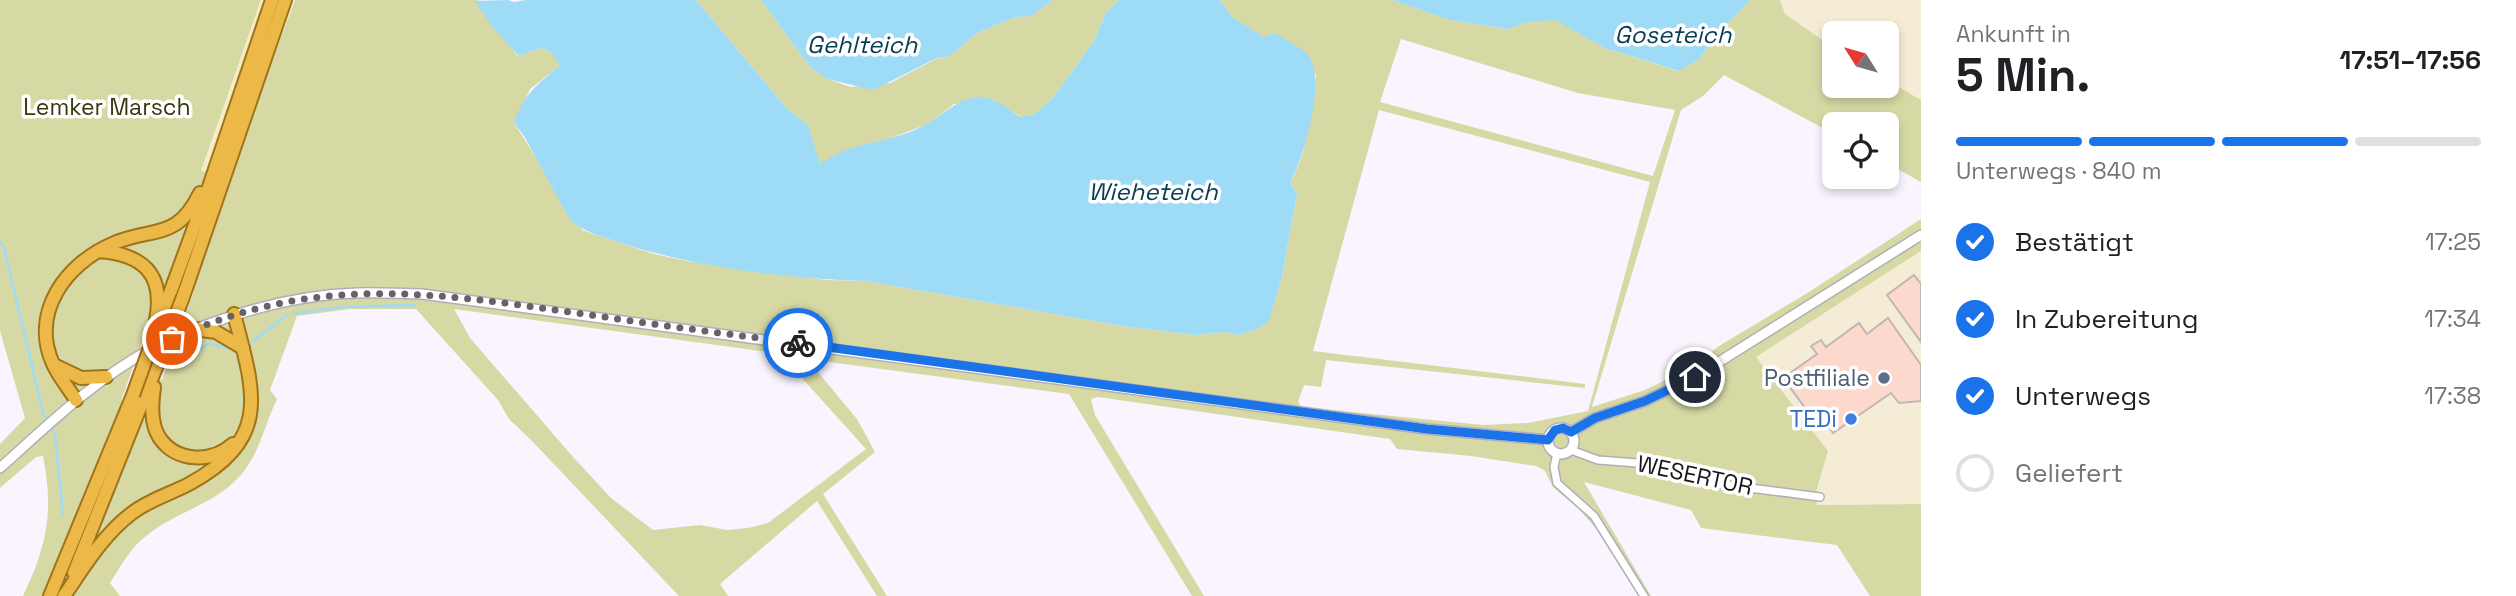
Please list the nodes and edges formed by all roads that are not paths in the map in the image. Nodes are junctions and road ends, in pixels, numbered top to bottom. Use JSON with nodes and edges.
{"nodes":[{"id":1,"x":272,"y":0,"type":"edge"},
{"id":2,"x":285,"y":0,"type":"edge"},
{"id":3,"x":213,"y":184,"type":"junction"},
{"id":4,"x":1921,"y":235,"type":"edge"},
{"id":5,"x":98,"y":251,"type":"junction"},
{"id":6,"x":162,"y":308,"type":"junction"},
{"id":7,"x":234,"y":314,"type":"junction"},
{"id":8,"x":194,"y":329,"type":"junction"},
{"id":9,"x":244,"y":348,"type":"junction"},
{"id":10,"x":156,"y":350,"type":"junction"},
{"id":11,"x":53,"y":364,"type":"junction"},
{"id":12,"x":106,"y":377,"type":"junction"},
{"id":13,"x":152,"y":385,"type":"junction"},
{"id":14,"x":76,"y":400,"type":"junction"},
{"id":15,"x":1571,"y":432,"type":"junction"},
{"id":16,"x":243,"y":434,"type":"junction"},
{"id":17,"x":1548,"y":440,"type":"junction"},
{"id":18,"x":1572,"y":450,"type":"junction"},
{"id":19,"x":1557,"y":453,"type":"junction"},
{"id":20,"x":0,"y":468,"type":"edge"},
{"id":21,"x":1820,"y":497,"type":"dead end"},
{"id":22,"x":50,"y":596,"type":"edge"},
{"id":23,"x":64,"y":596,"type":"edge"},
{"id":24,"x":1644,"y":596,"type":"edge"}],
"edges":[{"from":1,"to":3,"type":"highway"},
{"from":2,"to":3,"type":"highway"},
{"from":3,"to":5,"type":"highway"},
{"from":3,"to":6,"type":"highway"},
{"from":3,"to":10,"type":"highway","bridge":true},
{"from":4,"to":15,"type":"street"},
{"from":5,"to":6,"type":"highway"},
{"from":5,"to":11,"type":"highway"},
{"from":6,"to":10,"type":"highway"},
{"from":7,"to":8,"type":"street"},
{"from":7,"to":9,"type":"highway"},
{"from":7,"to":17,"type":"street"},
{"from":8,"to":9,"type":"highway"},
{"from":8,"to":12,"type":"street"},
{"from":9,"to":16,"type":"highway"},
{"from":10,"to":13,"type":"highway"},
{"from":10,"to":22,"type":"highway","bridge":true},
{"from":11,"to":12,"type":"highway"},
{"from":11,"to":14,"type":"highway"},
{"from":12,"to":14,"type":"street"},
{"from":13,"to":16,"type":"highway"},
{"from":13,"to":23,"type":"highway"},
{"from":14,"to":20,"type":"street"},
{"from":15,"to":17,"type":"street"},
{"from":15,"to":18,"type":"street"},
{"from":16,"to":23,"type":"highway"},
{"from":17,"to":19,"type":"street"},
{"from":18,"to":19,"type":"street"},
{"from":18,"to":21,"type":"street","name":"WESERTOR"},
{"from":19,"to":24,"type":"street"}]}
